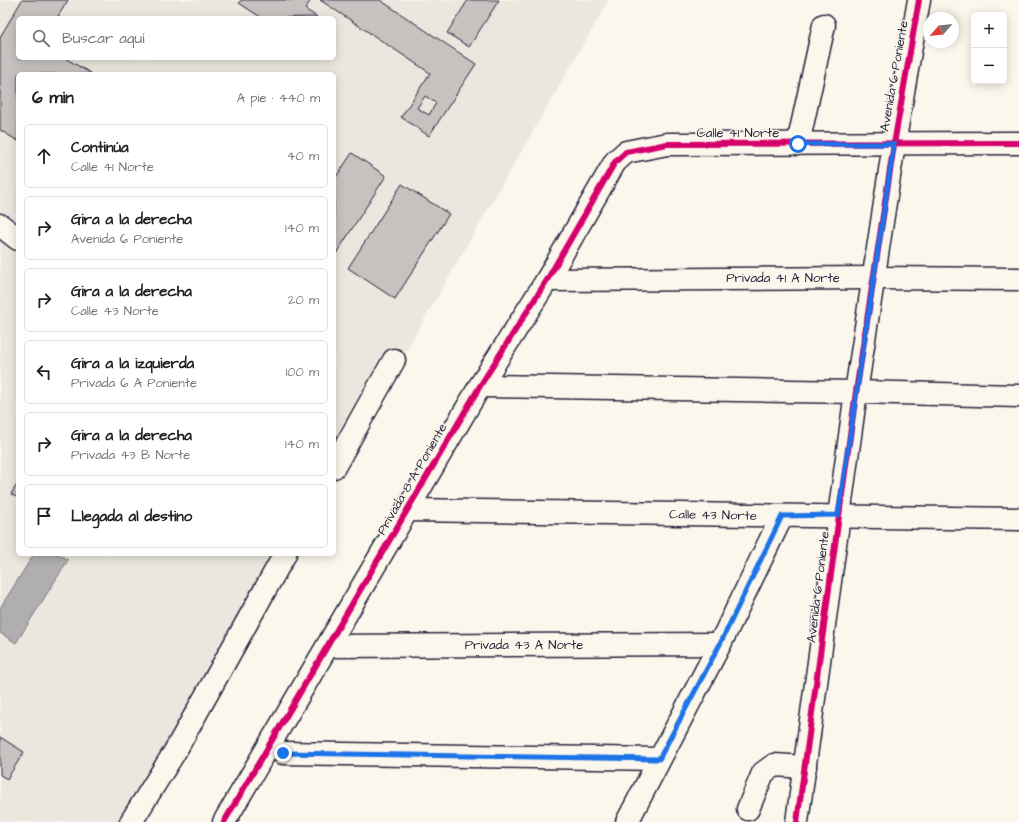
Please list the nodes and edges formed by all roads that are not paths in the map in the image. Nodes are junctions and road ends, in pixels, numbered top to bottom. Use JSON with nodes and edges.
{"nodes":[{"id":1,"x":919,"y":0,"type":"edge"},
{"id":2,"x":824,"y":25,"type":"dead end"},
{"id":3,"x":1019,"y":143,"type":"edge"},
{"id":4,"x":798,"y":144,"type":"junction"},
{"id":5,"x":894,"y":144,"type":"junction"},
{"id":6,"x":626,"y":152,"type":"joint"},
{"id":7,"x":0,"y":225,"type":"edge"},
{"id":8,"x":16,"y":237,"type":"edge"},
{"id":9,"x":873,"y":278,"type":"junction"},
{"id":10,"x":1019,"y":279,"type":"edge"},
{"id":11,"x":547,"y":280,"type":"junction"},
{"id":12,"x":394,"y":360,"type":"dead end"},
{"id":13,"x":480,"y":386,"type":"junction"},
{"id":14,"x":856,"y":392,"type":"junction"},
{"id":15,"x":1019,"y":396,"type":"edge"},
{"id":16,"x":336,"y":463,"type":"edge"},
{"id":17,"x":407,"y":510,"type":"junction"},
{"id":18,"x":838,"y":515,"type":"junction"},
{"id":19,"x":782,"y":516,"type":"junction"},
{"id":20,"x":1019,"y":519,"type":"edge"},
{"id":21,"x":285,"y":556,"type":"edge"},
{"id":22,"x":720,"y":644,"type":"junction"},
{"id":23,"x":328,"y":646,"type":"junction"},
{"id":24,"x":283,"y":753,"type":"dead end"},
{"id":25,"x":659,"y":759,"type":"junction"},
{"id":26,"x":805,"y":767,"type":"junction"},
{"id":27,"x":748,"y":809,"type":"dead end"},
{"id":28,"x":131,"y":822,"type":"edge"},
{"id":29,"x":224,"y":822,"type":"edge"},
{"id":30,"x":627,"y":822,"type":"edge"},
{"id":31,"x":797,"y":822,"type":"edge"}],
"edges":[{"from":1,"to":5,"type":"street","name":"Avenida 6 Poniente"},
{"from":2,"to":4,"type":"street"},
{"from":3,"to":5,"type":"street","name":"Calle 41 Norte"},
{"from":4,"to":5,"type":"street","name":"Calle 41 Norte"},
{"from":4,"to":6,"type":"street","name":"Calle 41 Norte"},
{"from":5,"to":9,"type":"street","name":"Avenida 6 Poniente"},
{"from":6,"to":11,"type":"street","name":"Privada 8 A Poniente"},
{"from":7,"to":8,"type":"street"},
{"from":9,"to":10,"type":"street","name":"Privada 41 A Norte"},
{"from":9,"to":11,"type":"street","name":"Privada 41 A Norte"},
{"from":9,"to":14,"type":"street","name":"Avenida 6 Poniente"},
{"from":11,"to":13,"type":"street","name":"Privada 8 A Poniente"},
{"from":12,"to":16,"type":"street"},
{"from":13,"to":14,"type":"street"},
{"from":13,"to":17,"type":"street","name":"Privada 8 A Poniente"},
{"from":14,"to":15,"type":"street"},
{"from":14,"to":18,"type":"street","name":"Avenida 6 Poniente"},
{"from":17,"to":19,"type":"street","name":"Calle 43 Norte"},
{"from":17,"to":23,"type":"street","name":"Privada 8 A Poniente"},
{"from":18,"to":19,"type":"street","name":"Calle 43 Norte"},
{"from":18,"to":20,"type":"street","name":"Calle 43 Norte"},
{"from":18,"to":26,"type":"street","name":"Avenida 6 Poniente"},
{"from":19,"to":22,"type":"street"},
{"from":21,"to":28,"type":"street"},
{"from":22,"to":23,"type":"street","name":"Privada 43 A Norte"},
{"from":22,"to":25,"type":"street"},
{"from":23,"to":29,"type":"street","name":"Privada 8 A Poniente"},
{"from":24,"to":25,"type":"street"},
{"from":25,"to":30,"type":"street"},
{"from":26,"to":27,"type":"street"},
{"from":26,"to":31,"type":"street","name":"Avenida 6 Poniente"}]}
